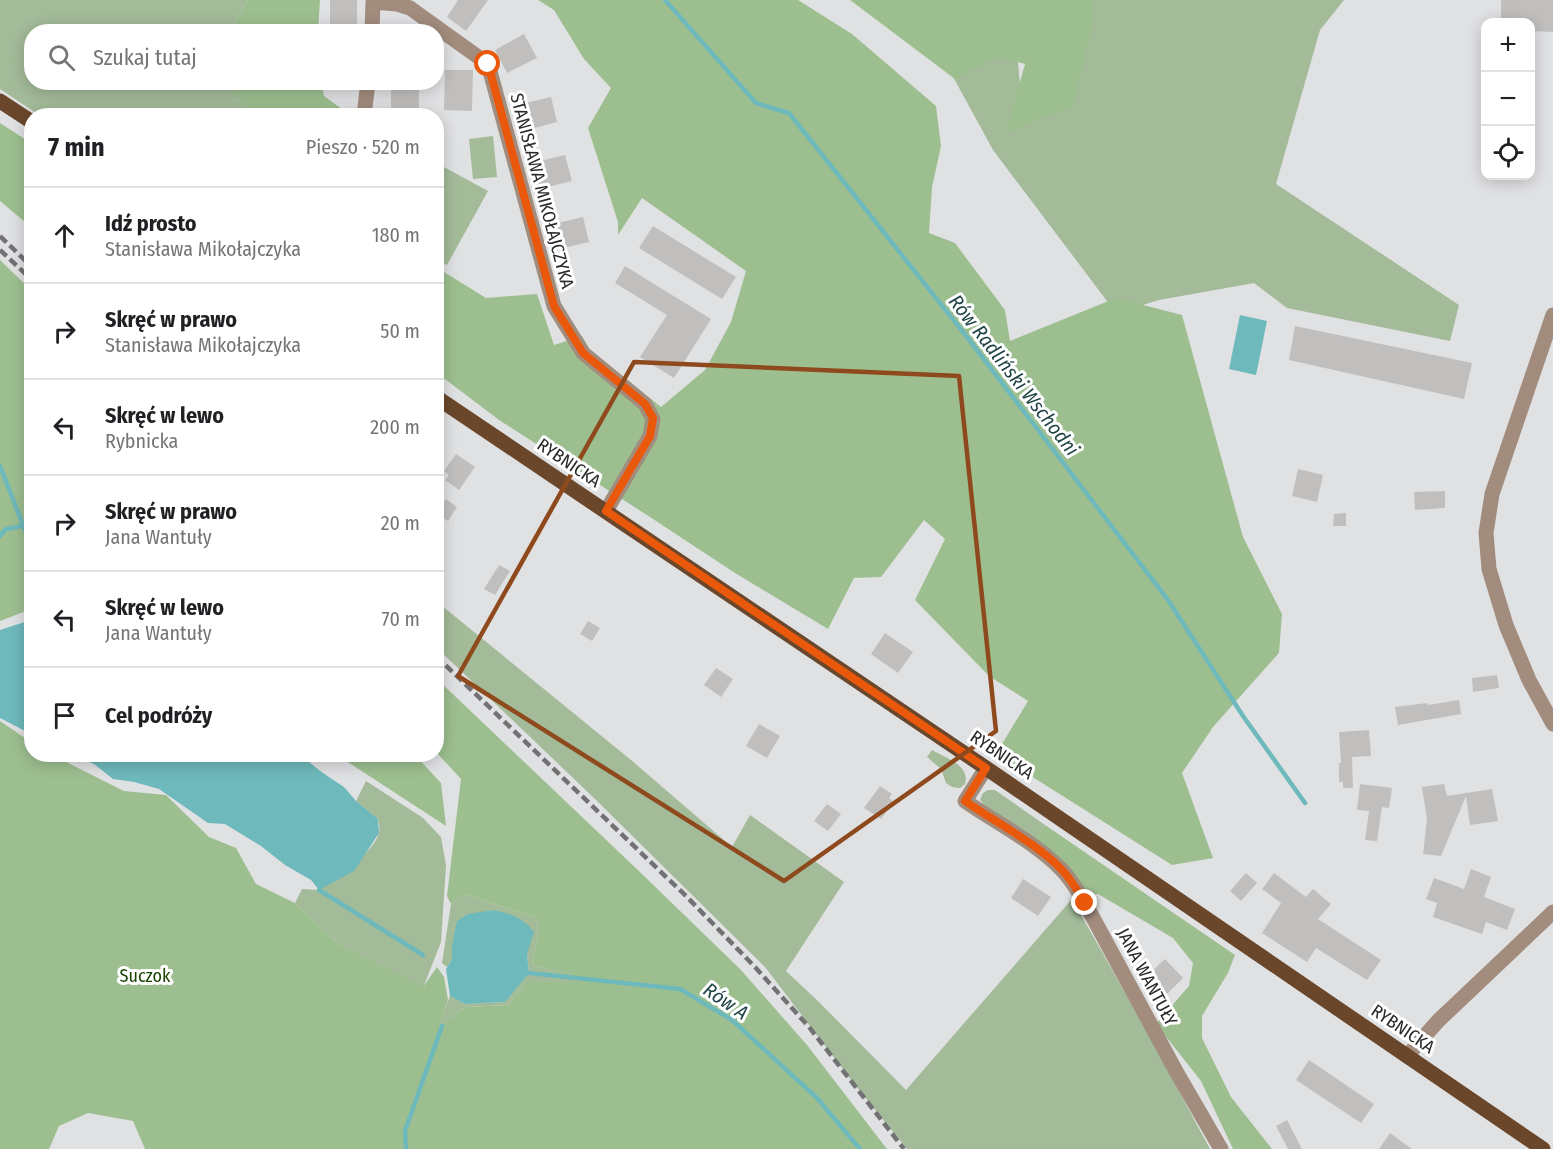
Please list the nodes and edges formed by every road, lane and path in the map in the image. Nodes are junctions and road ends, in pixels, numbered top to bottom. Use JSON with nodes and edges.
{"nodes":[{"id":1,"x":373,"y":1,"type":"edge"},
{"id":2,"x":372,"y":24,"type":"edge"},
{"id":3,"x":432,"y":24,"type":"edge"},
{"id":4,"x":444,"y":32,"type":"edge"},
{"id":5,"x":367,"y":90,"type":"edge"},
{"id":6,"x":0,"y":101,"type":"edge"},
{"id":7,"x":365,"y":108,"type":"edge"},
{"id":8,"x":24,"y":117,"type":"edge"},
{"id":9,"x":1553,"y":315,"type":"edge"},
{"id":10,"x":444,"y":402,"type":"edge"},
{"id":11,"x":606,"y":511,"type":"junction"},
{"id":12,"x":1553,"y":724,"type":"edge"},
{"id":13,"x":986,"y":768,"type":"junction"},
{"id":14,"x":1553,"y":912,"type":"edge"},
{"id":15,"x":1407,"y":1056,"type":"junction"},
{"id":16,"x":1221,"y":1149,"type":"edge"},
{"id":17,"x":1543,"y":1149,"type":"edge"}],
"edges":[{"from":1,"to":2,"type":"street","name":"STANISŁAWA MIKOŁAJCZYKA"},
{"from":1,"to":3,"type":"street","name":"STANISŁAWA MIKOŁAJCZYKA"},
{"from":4,"to":11,"type":"street","name":"STANISŁAWA MIKOŁAJCZYKA"},
{"from":5,"to":7,"type":"street"},
{"from":6,"to":8,"type":"main road"},
{"from":9,"to":12,"type":"street"},
{"from":10,"to":11,"type":"main road","name":"RYBNICKA"},
{"from":11,"to":13,"type":"main road","name":"RYBNICKA"},
{"from":13,"to":15,"type":"main road","name":"RYBNICKA"},
{"from":13,"to":16,"type":"street","name":"JANA WANTUŁY"},
{"from":14,"to":15,"type":"street"},
{"from":15,"to":17,"type":"main road","name":"RYBNICKA"}]}
